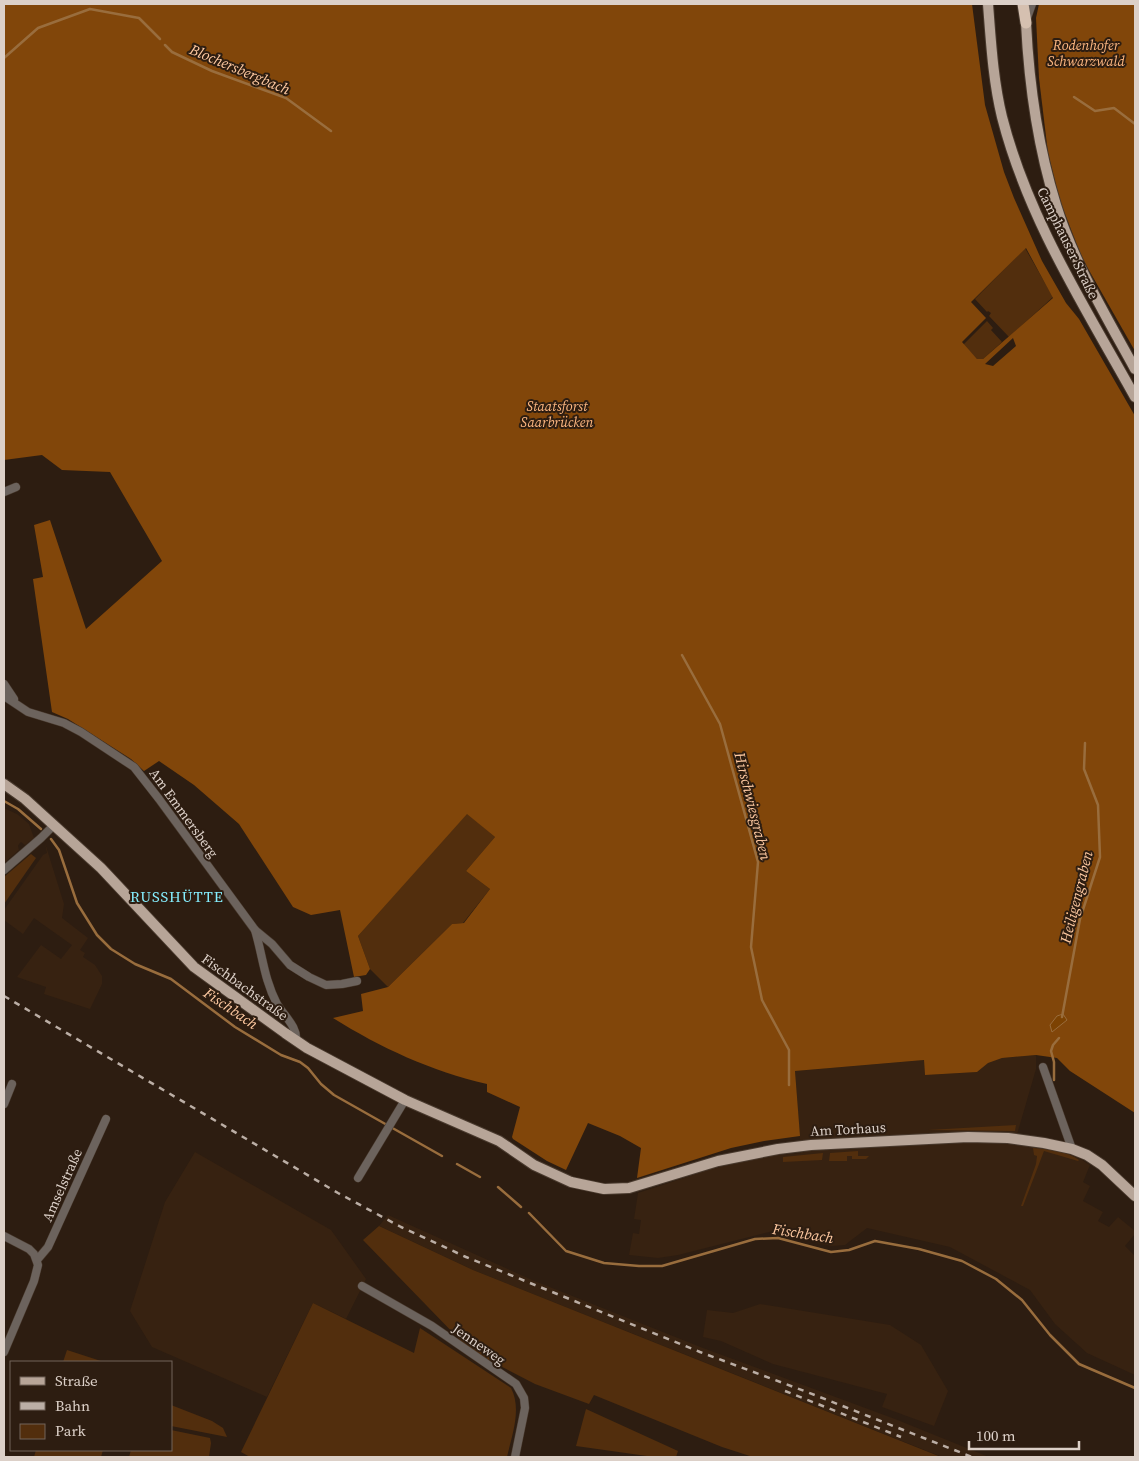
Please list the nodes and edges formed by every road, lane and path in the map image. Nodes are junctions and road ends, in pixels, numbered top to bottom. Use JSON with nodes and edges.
{"nodes":[{"id":1,"x":988,"y":4,"type":"edge"},
{"id":2,"x":1023,"y":4,"type":"edge"},
{"id":3,"x":1032,"y":4,"type":"edge"},
{"id":4,"x":1026,"y":22,"type":"junction"},
{"id":5,"x":1135,"y":369,"type":"edge"},
{"id":6,"x":1135,"y":398,"type":"edge"},
{"id":7,"x":16,"y":487,"type":"dead end"},
{"id":8,"x":4,"y":492,"type":"edge"},
{"id":9,"x":4,"y":684,"type":"edge"},
{"id":10,"x":4,"y":696,"type":"edge"},
{"id":11,"x":20,"y":706,"type":"junction"},
{"id":12,"x":4,"y":784,"type":"edge"},
{"id":13,"x":51,"y":828,"type":"junction"},
{"id":14,"x":4,"y":870,"type":"edge"},
{"id":15,"x":254,"y":930,"type":"junction"},
{"id":16,"x":357,"y":981,"type":"dead end"},
{"id":17,"x":296,"y":1041,"type":"junction"},
{"id":18,"x":1043,"y":1067,"type":"dead end"},
{"id":19,"x":12,"y":1084,"type":"dead end"},
{"id":20,"x":405,"y":1100,"type":"junction"},
{"id":21,"x":4,"y":1104,"type":"edge"},
{"id":22,"x":106,"y":1118,"type":"dead end"},
{"id":23,"x":1072,"y":1149,"type":"junction"},
{"id":24,"x":358,"y":1178,"type":"dead end"},
{"id":25,"x":629,"y":1188,"type":"joint"},
{"id":26,"x":1135,"y":1196,"type":"edge"},
{"id":27,"x":4,"y":1236,"type":"edge"},
{"id":28,"x":37,"y":1260,"type":"junction"},
{"id":29,"x":362,"y":1286,"type":"dead end"},
{"id":30,"x":4,"y":1352,"type":"edge"},
{"id":31,"x":515,"y":1457,"type":"edge"}],
"edges":[{"from":1,"to":6,"type":"main road","name":"Camphauser Straße"},
{"from":2,"to":4,"type":"highway"},
{"from":3,"to":4,"type":"street"},
{"from":4,"to":5,"type":"main road","name":"Camphauser Straße"},
{"from":7,"to":8,"type":"street"},
{"from":9,"to":11,"type":"street","name":"Am Emmersberg"},
{"from":10,"to":11,"type":"street","name":"Am Emmersberg"},
{"from":11,"to":15,"type":"street","name":"Am Emmersberg"},
{"from":12,"to":13,"type":"main road","name":"Fischbachstraße"},
{"from":13,"to":14,"type":"street"},
{"from":13,"to":17,"type":"main road","name":"Fischbachstraße"},
{"from":15,"to":16,"type":"street","name":"Am Emmersberg"},
{"from":15,"to":17,"type":"street","name":"Am Emmersberg"},
{"from":17,"to":20,"type":"main road","name":"Fischbachstraße"},
{"from":18,"to":23,"type":"street"},
{"from":19,"to":21,"type":"street"},
{"from":20,"to":24,"type":"street"},
{"from":20,"to":25,"type":"main road","name":"Fischbachstraße"},
{"from":22,"to":28,"type":"street","name":"Amselstraße"},
{"from":23,"to":25,"type":"main road","name":"Am Torhaus"},
{"from":23,"to":26,"type":"main road","name":"Am Torhaus"},
{"from":27,"to":28,"type":"street"},
{"from":28,"to":30,"type":"street"},
{"from":29,"to":31,"type":"street","name":"Jenneweg"}]}
